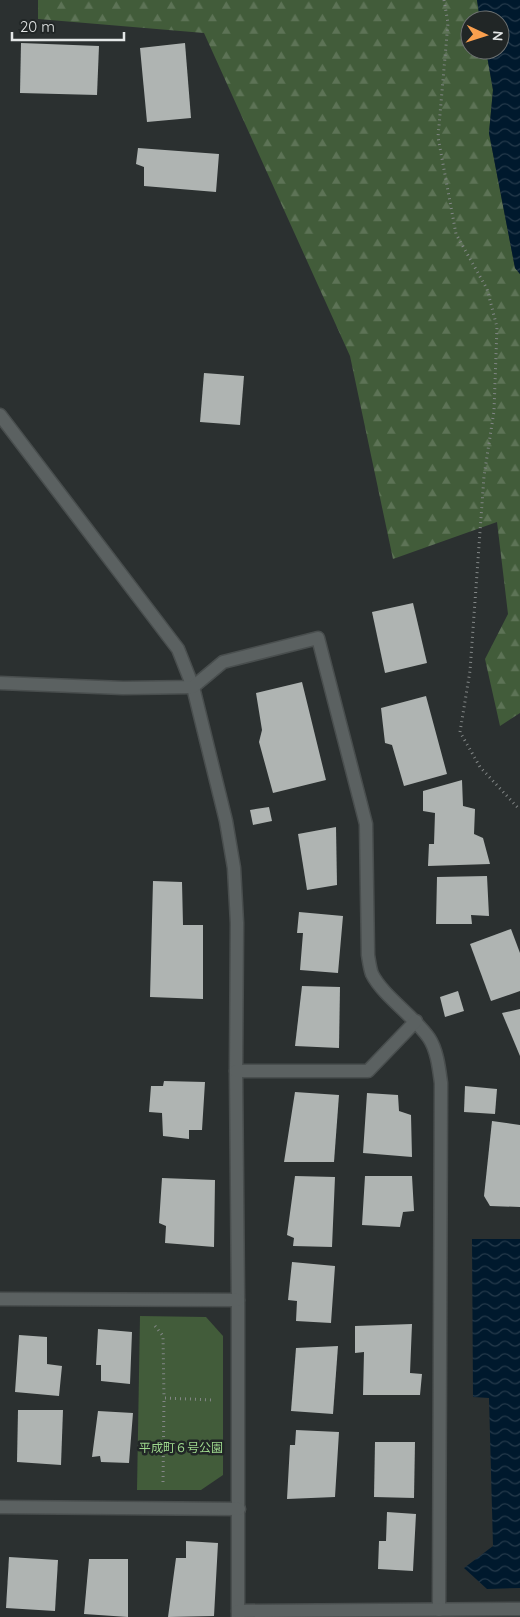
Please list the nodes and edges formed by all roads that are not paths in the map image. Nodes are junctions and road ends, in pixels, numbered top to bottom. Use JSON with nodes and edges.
{"nodes":[{"id":1,"x":0,"y":415,"type":"edge"},
{"id":2,"x":0,"y":683,"type":"edge"},
{"id":3,"x":193,"y":687,"type":"junction"},
{"id":4,"x":416,"y":1021,"type":"junction"},
{"id":5,"x":236,"y":1071,"type":"junction"},
{"id":6,"x":0,"y":1299,"type":"edge"},
{"id":7,"x":238,"y":1300,"type":"junction"},
{"id":8,"x":0,"y":1507,"type":"edge"},
{"id":9,"x":239,"y":1509,"type":"junction"},
{"id":10,"x":520,"y":1609,"type":"edge"},
{"id":11,"x":440,"y":1610,"type":"junction"},
{"id":12,"x":238,"y":1614,"type":"edge"}],
"edges":[{"from":1,"to":3,"type":"street"},
{"from":2,"to":3,"type":"street"},
{"from":3,"to":4,"type":"street"},
{"from":3,"to":5,"type":"street"},
{"from":4,"to":5,"type":"street"},
{"from":4,"to":11,"type":"street"},
{"from":5,"to":7,"type":"street"},
{"from":6,"to":7,"type":"street"},
{"from":7,"to":9,"type":"street"},
{"from":8,"to":9,"type":"street"},
{"from":9,"to":12,"type":"street"},
{"from":10,"to":11,"type":"street"},
{"from":11,"to":12,"type":"street"}]}
